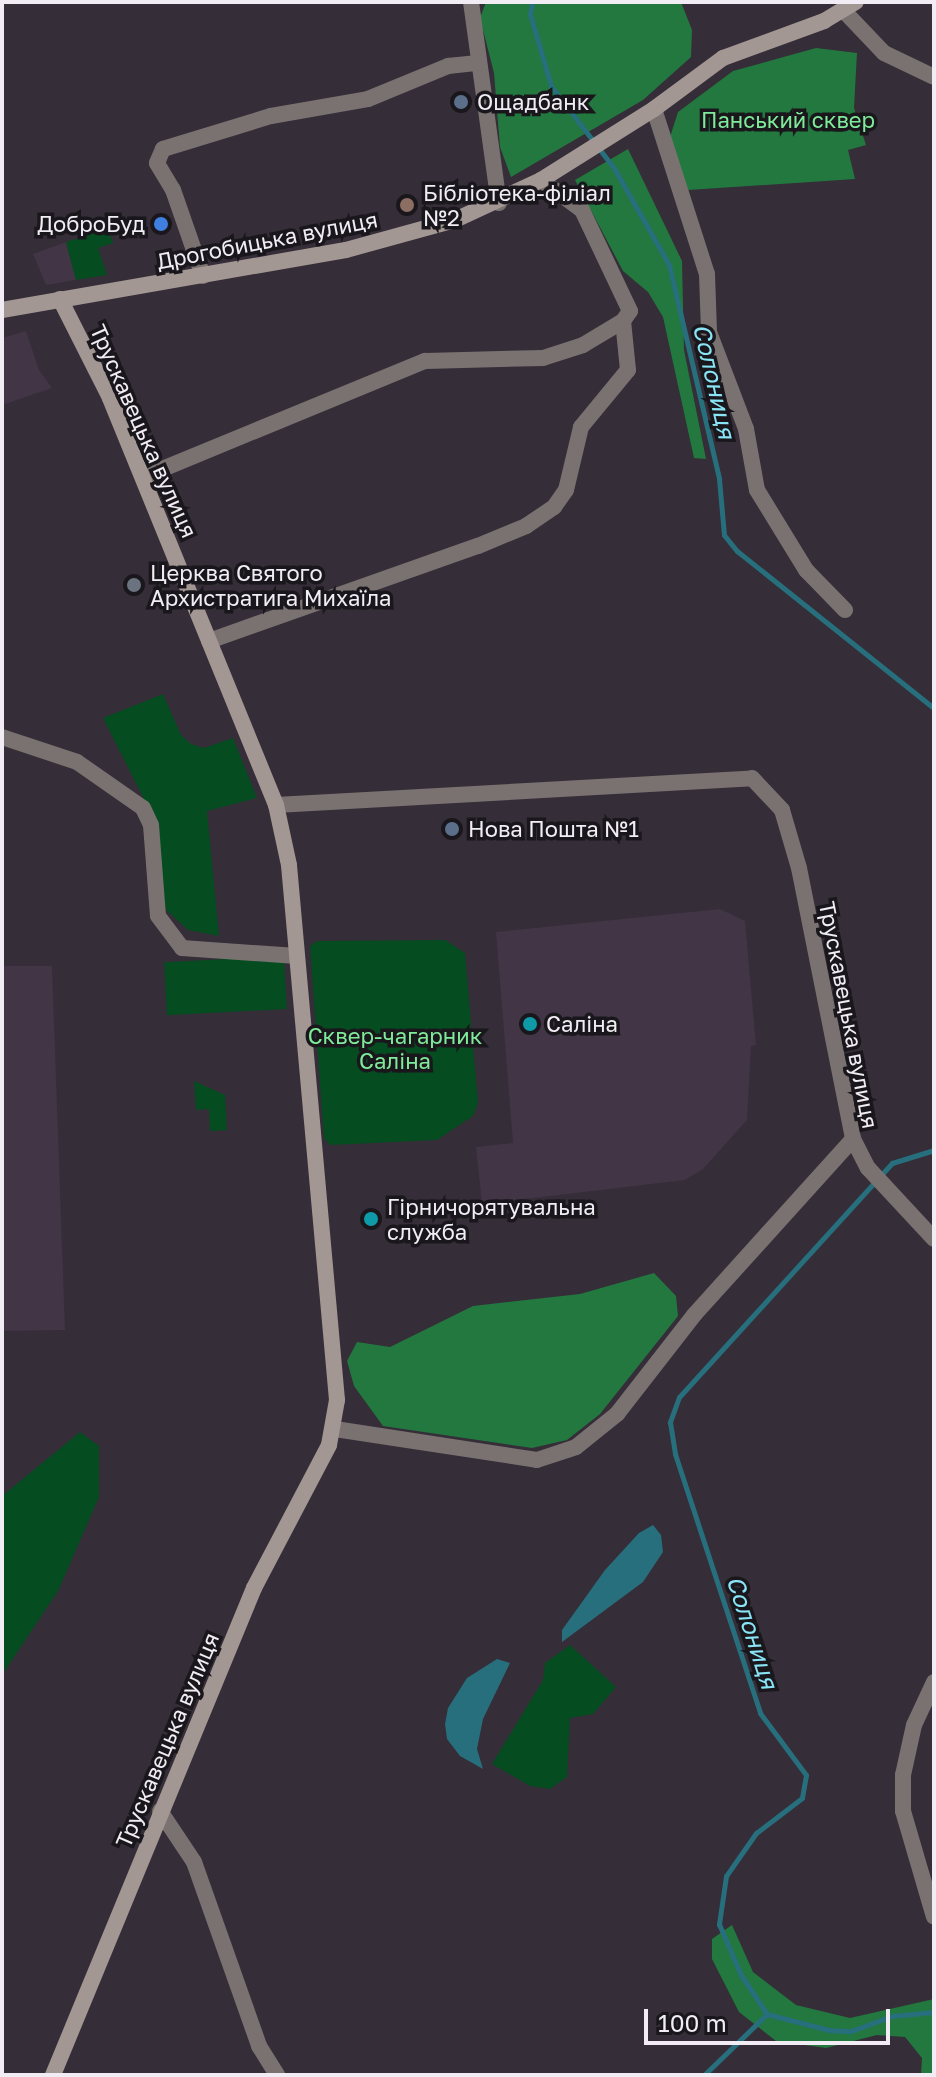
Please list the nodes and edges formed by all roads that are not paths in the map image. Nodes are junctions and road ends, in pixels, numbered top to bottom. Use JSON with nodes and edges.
{"nodes":[{"id":1,"x":471,"y":2,"type":"edge"},
{"id":2,"x":850,"y":7,"type":"edge"},
{"id":3,"x":478,"y":63,"type":"junction"},
{"id":4,"x":934,"y":77,"type":"edge"},
{"id":5,"x":654,"y":109,"type":"junction"},
{"id":6,"x":541,"y":180,"type":"junction"},
{"id":7,"x":499,"y":203,"type":"junction"},
{"id":8,"x":203,"y":276,"type":"junction"},
{"id":9,"x":60,"y":299,"type":"junction"},
{"id":10,"x":2,"y":310,"type":"edge"},
{"id":11,"x":623,"y":321,"type":"junction"},
{"id":12,"x":143,"y":477,"type":"junction"},
{"id":13,"x":845,"y":610,"type":"dead end"},
{"id":14,"x":209,"y":641,"type":"junction"},
{"id":15,"x":2,"y":737,"type":"edge"},
{"id":16,"x":276,"y":805,"type":"junction"},
{"id":17,"x":297,"y":956,"type":"junction"},
{"id":18,"x":853,"y":1139,"type":"junction"},
{"id":19,"x":934,"y":1239,"type":"edge"},
{"id":20,"x":335,"y":1429,"type":"junction"},
{"id":21,"x":934,"y":1682,"type":"edge"},
{"id":22,"x":160,"y":1811,"type":"junction"},
{"id":23,"x":934,"y":1917,"type":"edge"},
{"id":24,"x":53,"y":2075,"type":"edge"},
{"id":25,"x":277,"y":2075,"type":"edge"}],
"edges":[{"from":1,"to":3,"type":"street"},
{"from":2,"to":4,"type":"street"},
{"from":2,"to":5,"type":"street","name":"Дрогобицька вулиця"},
{"from":3,"to":7,"type":"street"},
{"from":3,"to":8,"type":"street"},
{"from":5,"to":6,"type":"street","name":"Дрогобицька вулиця"},
{"from":5,"to":13,"type":"street"},
{"from":6,"to":7,"type":"street","name":"Дрогобицька вулиця"},
{"from":6,"to":11,"type":"street"},
{"from":7,"to":8,"type":"street","name":"Дрогобицька вулиця"},
{"from":8,"to":9,"type":"street","name":"Дрогобицька вулиця"},
{"from":9,"to":10,"type":"street","name":"Дрогобицька вулиця"},
{"from":9,"to":12,"type":"street","name":"Трускавецька вулиця"},
{"from":11,"to":12,"type":"street"},
{"from":11,"to":14,"type":"street"},
{"from":12,"to":14,"type":"street","name":"Трускавецька вулиця"},
{"from":14,"to":16,"type":"street","name":"Трускавецька вулиця"},
{"from":15,"to":17,"type":"street"},
{"from":16,"to":17,"type":"street","name":"Трускавецька вулиця"},
{"from":16,"to":18,"type":"street","name":"Трускавецька вулиця"},
{"from":17,"to":20,"type":"street","name":"Трускавецька вулиця"},
{"from":18,"to":19,"type":"street"},
{"from":18,"to":20,"type":"street","name":"Трускавецька вулиця"},
{"from":20,"to":22,"type":"street","name":"Трускавецька вулиця"},
{"from":21,"to":23,"type":"street"},
{"from":22,"to":24,"type":"street","name":"Трускавецька вулиця"},
{"from":22,"to":25,"type":"street"}]}
